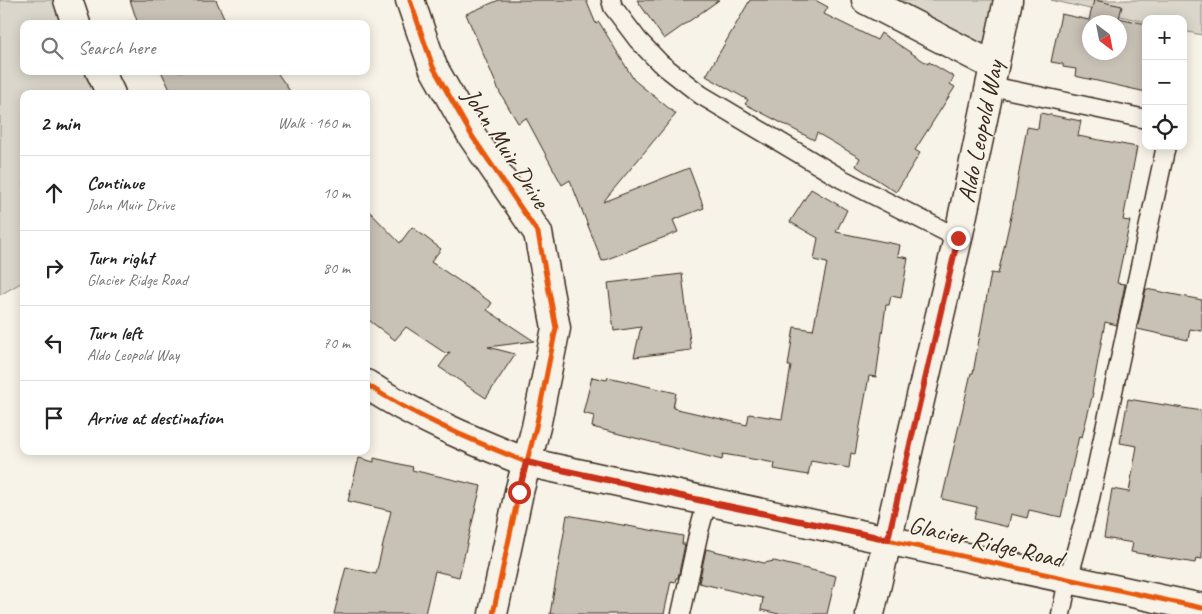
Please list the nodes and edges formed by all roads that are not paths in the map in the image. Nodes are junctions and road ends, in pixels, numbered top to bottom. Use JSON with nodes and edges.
{"nodes":[{"id":1,"x":68,"y":0,"type":"edge"},
{"id":2,"x":410,"y":0,"type":"edge"},
{"id":3,"x":611,"y":0,"type":"edge"},
{"id":4,"x":866,"y":0,"type":"edge"},
{"id":5,"x":1008,"y":0,"type":"edge"},
{"id":6,"x":75,"y":20,"type":"edge"},
{"id":7,"x":102,"y":75,"type":"edge"},
{"id":8,"x":993,"y":76,"type":"junction"},
{"id":9,"x":109,"y":90,"type":"edge"},
{"id":10,"x":1142,"y":118,"type":"edge"},
{"id":11,"x":1165,"y":150,"type":"edge"},
{"id":12,"x":958,"y":238,"type":"junction"},
{"id":13,"x":370,"y":387,"type":"edge"},
{"id":14,"x":526,"y":462,"type":"junction"},
{"id":15,"x":707,"y":502,"type":"junction"},
{"id":16,"x":888,"y":539,"type":"junction"},
{"id":17,"x":1068,"y":580,"type":"junction"},
{"id":18,"x":1202,"y":608,"type":"edge"},
{"id":19,"x":493,"y":614,"type":"edge"},
{"id":20,"x":681,"y":614,"type":"edge"},
{"id":21,"x":870,"y":614,"type":"edge"},
{"id":22,"x":1061,"y":614,"type":"edge"}],
"edges":[{"from":1,"to":6,"type":"street"},
{"from":2,"to":14,"type":"street","name":"John Muir Drive"},
{"from":3,"to":12,"type":"lane"},
{"from":4,"to":8,"type":"street"},
{"from":5,"to":8,"type":"street","name":"Aldo Leopold Way"},
{"from":7,"to":9,"type":"street"},
{"from":8,"to":10,"type":"lane"},
{"from":8,"to":12,"type":"street","name":"Aldo Leopold Way"},
{"from":11,"to":17,"type":"lane"},
{"from":12,"to":16,"type":"street","name":"Aldo Leopold Way"},
{"from":13,"to":14,"type":"street","name":"Glacier Ridge Road"},
{"from":14,"to":15,"type":"street","name":"Glacier Ridge Road"},
{"from":14,"to":19,"type":"street","name":"John Muir Drive"},
{"from":15,"to":16,"type":"street","name":"Glacier Ridge Road"},
{"from":15,"to":20,"type":"lane"},
{"from":16,"to":17,"type":"street","name":"Glacier Ridge Road"},
{"from":16,"to":21,"type":"street","name":"Aldo Leopold Way"},
{"from":17,"to":18,"type":"street","name":"Glacier Ridge Road"},
{"from":17,"to":22,"type":"lane"}]}
